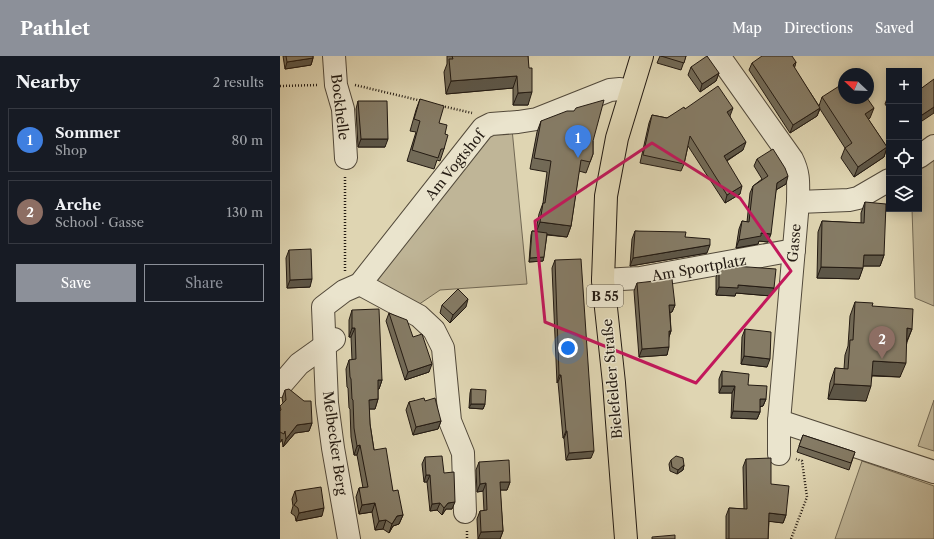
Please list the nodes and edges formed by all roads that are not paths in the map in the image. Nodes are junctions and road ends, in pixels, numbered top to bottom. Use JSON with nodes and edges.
{"nodes":[{"id":1,"x":334,"y":56,"type":"edge"},
{"id":2,"x":642,"y":56,"type":"edge"},
{"id":3,"x":719,"y":56,"type":"edge"},
{"id":4,"x":630,"y":91,"type":"junction"},
{"id":5,"x":934,"y":146,"type":"edge"},
{"id":6,"x":922,"y":155,"type":"edge"},
{"id":7,"x":346,"y":158,"type":"road end"},
{"id":8,"x":886,"y":182,"type":"edge"},
{"id":9,"x":798,"y":202,"type":"junction"},
{"id":10,"x":794,"y":250,"type":"junction"},
{"id":11,"x":603,"y":280,"type":"junction"},
{"id":12,"x":348,"y":290,"type":"junction"},
{"id":13,"x":325,"y":346,"type":"junction"},
{"id":14,"x":280,"y":386,"type":"edge"},
{"id":15,"x":779,"y":421,"type":"junction"},
{"id":16,"x":779,"y":454,"type":"road end"},
{"id":17,"x":934,"y":472,"type":"edge"},
{"id":18,"x":465,"y":512,"type":"dead end"},
{"id":19,"x":349,"y":539,"type":"edge"},
{"id":20,"x":626,"y":539,"type":"edge"}],
"edges":[{"from":1,"to":7,"type":"street","name":"Bockhelle"},
{"from":2,"to":4,"type":"main road","name":"Bielefelder Straße","number":"B 55"},
{"from":3,"to":9,"type":"street","name":"Gasse"},
{"from":4,"to":11,"type":"main road","name":"Bielefelder Straße","number":"B 55"},
{"from":4,"to":12,"type":"street","name":"Am Vogtshof"},
{"from":5,"to":6,"type":"street"},
{"from":8,"to":9,"type":"street"},
{"from":9,"to":10,"type":"street","name":"Gasse"},
{"from":10,"to":11,"type":"street","name":"Am Sportplatz"},
{"from":10,"to":15,"type":"street","name":"Gasse"},
{"from":11,"to":20,"type":"main road","name":"Bielefelder Straße","number":"B 55"},
{"from":12,"to":13,"type":"street","name":"Am Vogtshof"},
{"from":12,"to":18,"type":"street"},
{"from":13,"to":14,"type":"street"},
{"from":13,"to":19,"type":"street","name":"Melbecker Berg"},
{"from":15,"to":16,"type":"street","name":"Gasse"},
{"from":15,"to":17,"type":"street"}]}
